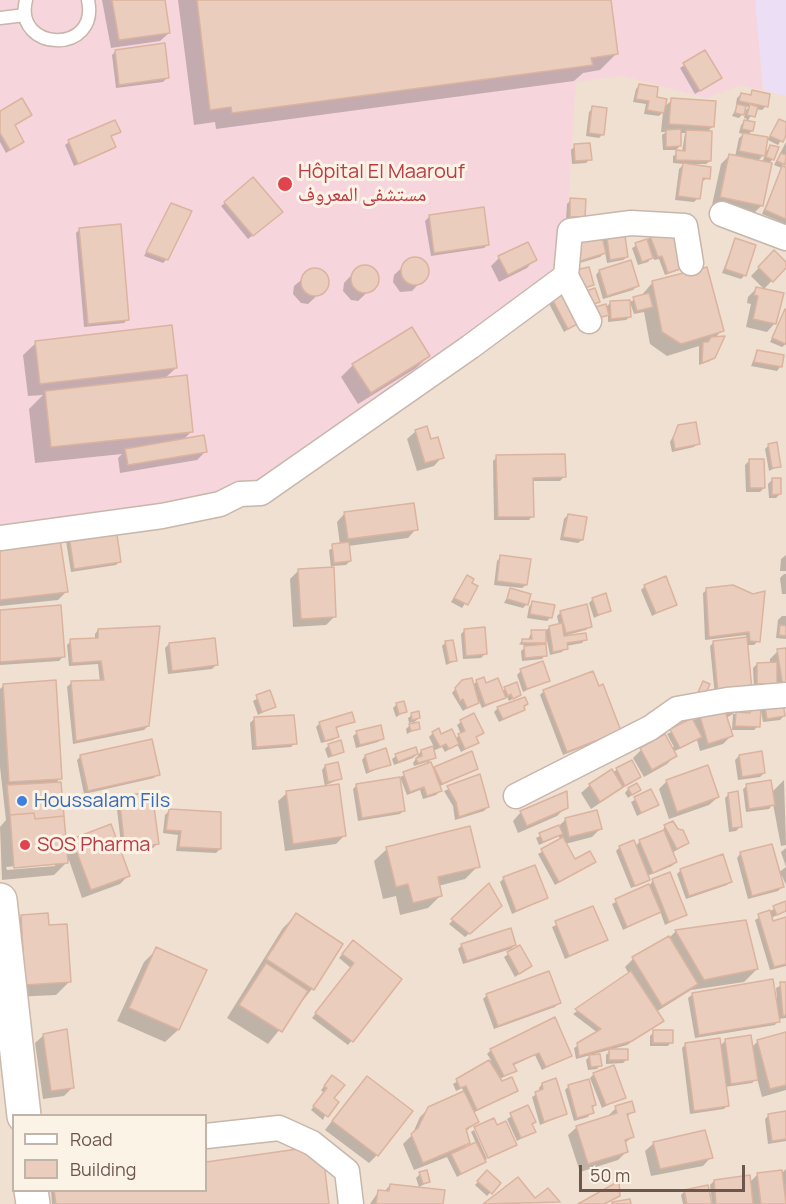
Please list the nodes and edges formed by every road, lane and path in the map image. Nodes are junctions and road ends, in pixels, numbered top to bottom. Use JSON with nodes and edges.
{"nodes":[{"id":1,"x":26,"y":0,"type":"edge"},
{"id":2,"x":88,"y":0,"type":"edge"},
{"id":3,"x":25,"y":15,"type":"junction"},
{"id":4,"x":0,"y":18,"type":"edge"},
{"id":5,"x":722,"y":214,"type":"dead end"},
{"id":6,"x":786,"y":238,"type":"edge"},
{"id":7,"x":690,"y":263,"type":"dead end"},
{"id":8,"x":566,"y":276,"type":"junction"},
{"id":9,"x":590,"y":321,"type":"dead end"},
{"id":10,"x":0,"y":538,"type":"edge"},
{"id":11,"x":786,"y":695,"type":"edge"},
{"id":12,"x":516,"y":796,"type":"dead end"},
{"id":13,"x":0,"y":900,"type":"edge"},
{"id":14,"x":24,"y":1114,"type":"edge"},
{"id":15,"x":207,"y":1137,"type":"edge"},
{"id":16,"x":351,"y":1204,"type":"edge"}],
"edges":[{"from":1,"to":3,"type":"lane"},
{"from":2,"to":3,"type":"lane"},
{"from":3,"to":4,"type":"lane"},
{"from":5,"to":6,"type":"street"},
{"from":7,"to":8,"type":"street"},
{"from":8,"to":9,"type":"street"},
{"from":8,"to":10,"type":"street"},
{"from":11,"to":12,"type":"street"},
{"from":13,"to":14,"type":"street"},
{"from":15,"to":16,"type":"street"}]}
